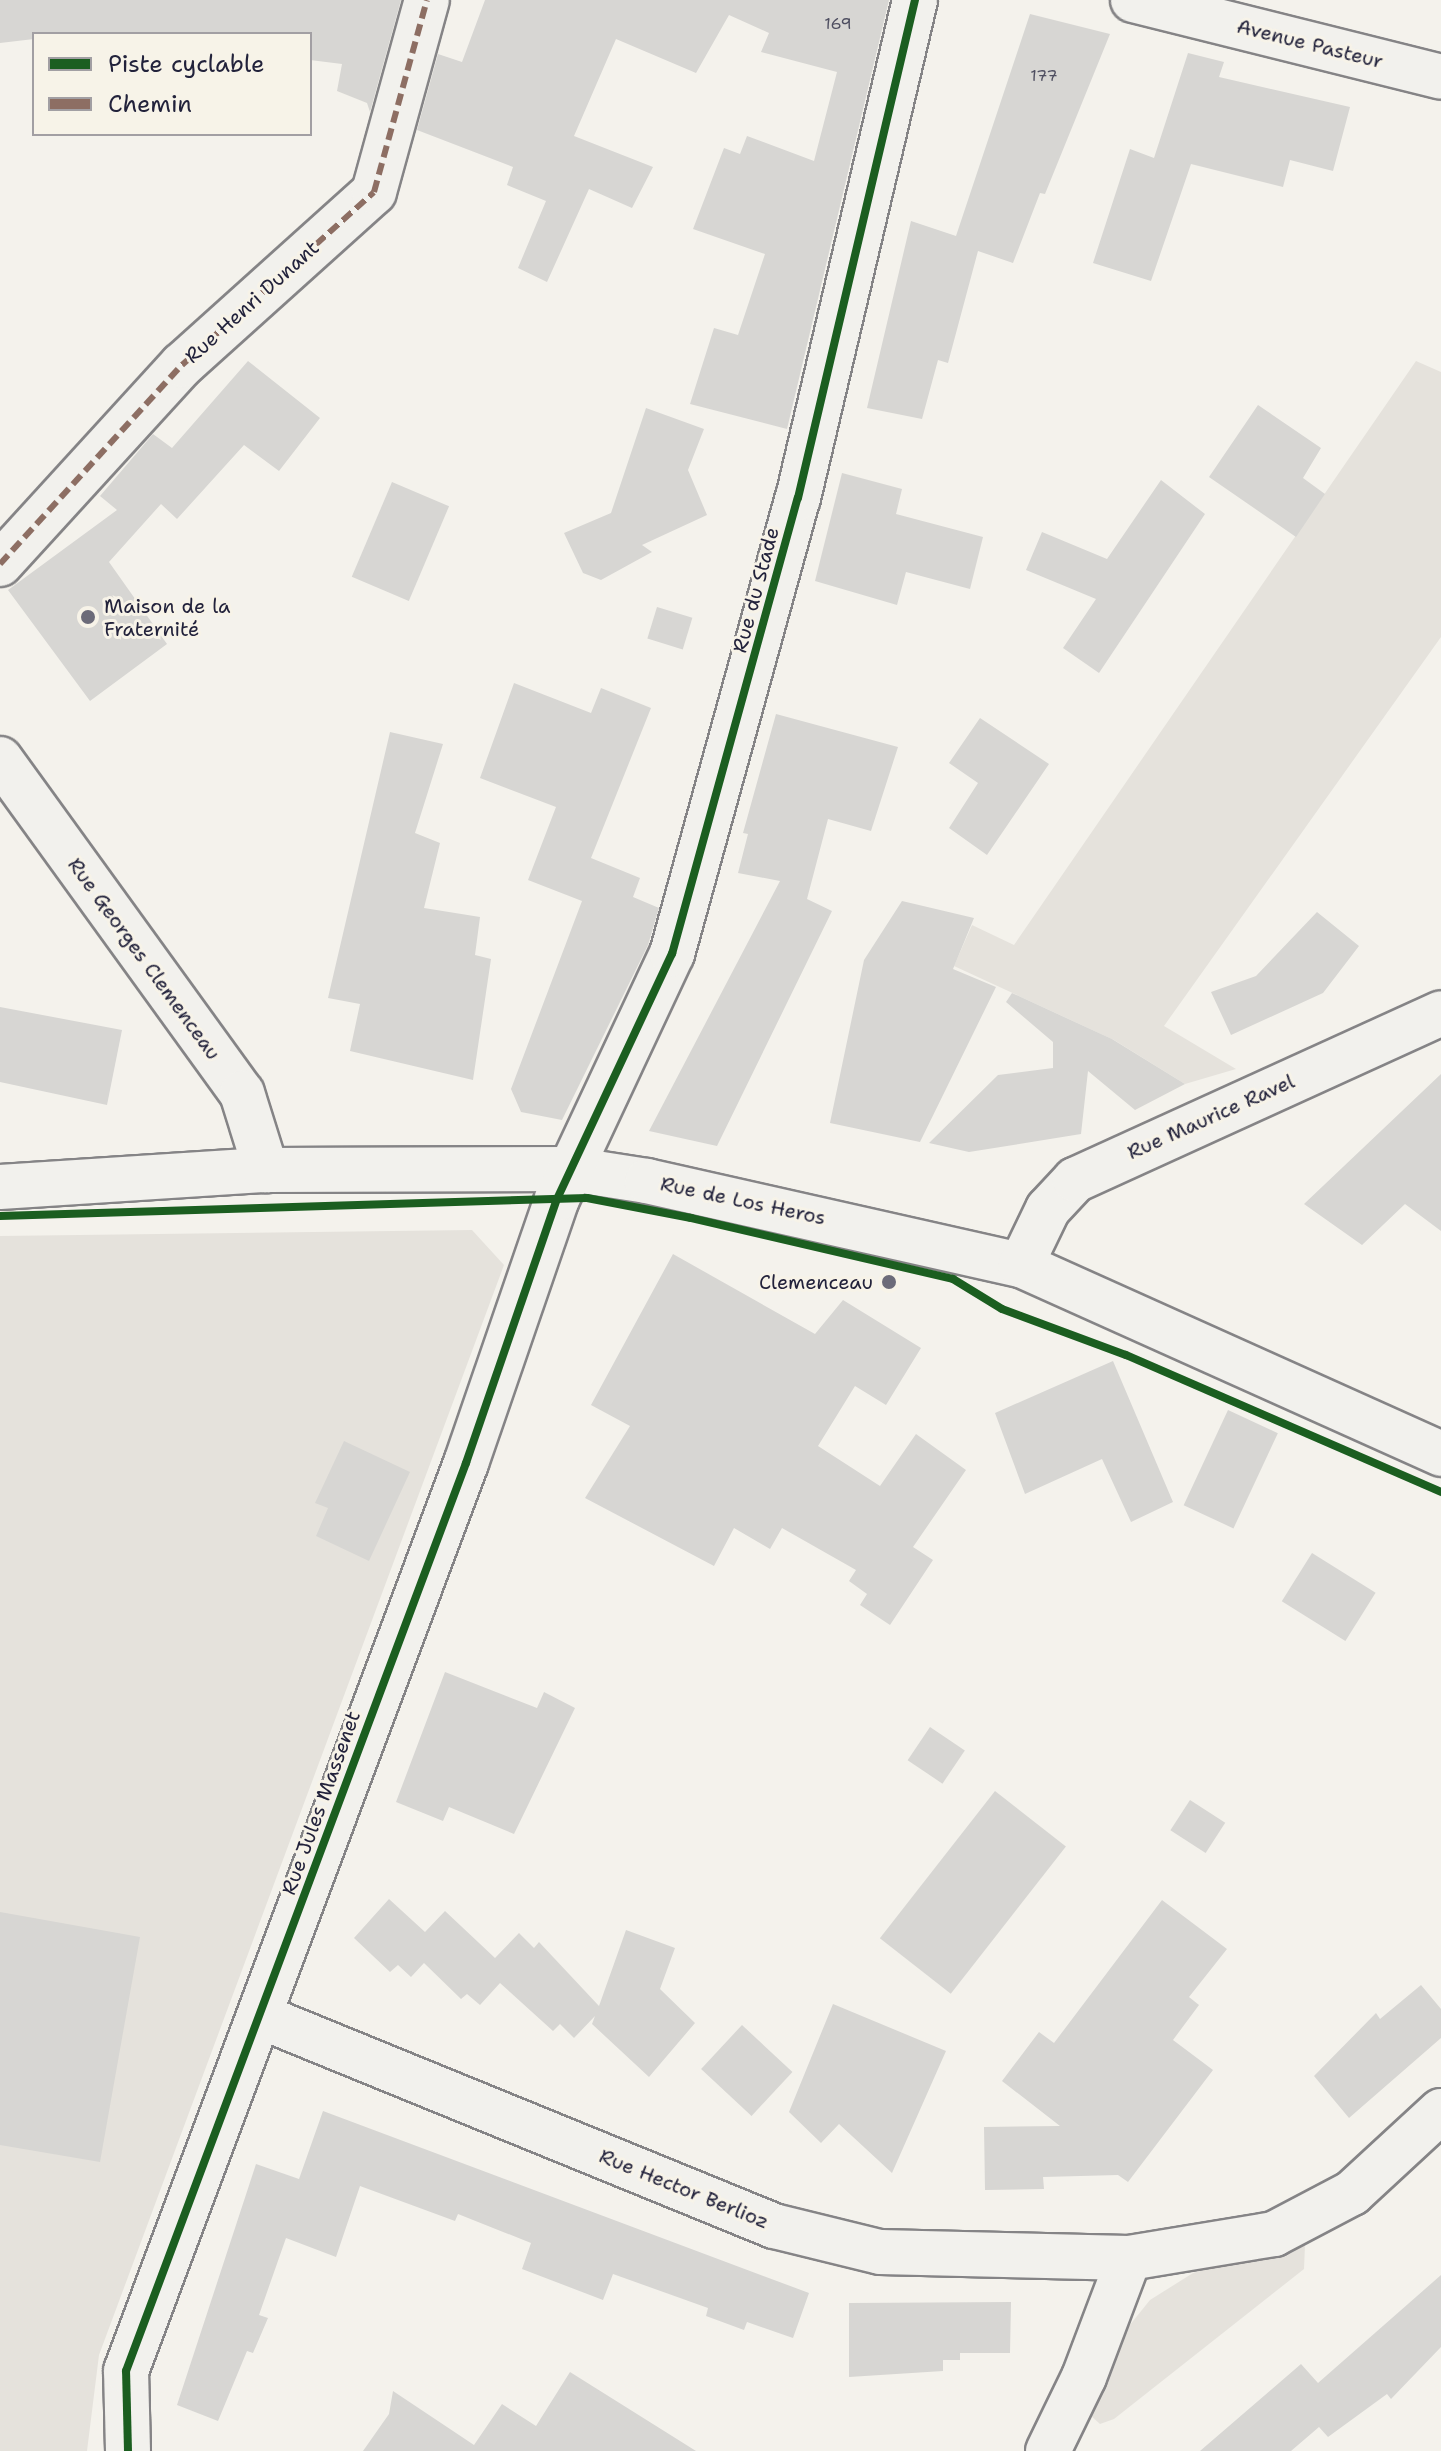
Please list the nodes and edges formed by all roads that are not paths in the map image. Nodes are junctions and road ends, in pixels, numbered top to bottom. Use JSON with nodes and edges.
{"nodes":[{"id":1,"x":427,"y":0,"type":"edge"},
{"id":2,"x":915,"y":0,"type":"edge"},
{"id":3,"x":1133,"y":0,"type":"edge"},
{"id":4,"x":1441,"y":77,"type":"edge"},
{"id":5,"x":0,"y":564,"type":"edge"},
{"id":6,"x":0,"y":759,"type":"edge"},
{"id":7,"x":1441,"y":1013,"type":"edge"},
{"id":8,"x":570,"y":1169,"type":"junction"},
{"id":9,"x":266,"y":1170,"type":"junction"},
{"id":10,"x":0,"y":1187,"type":"edge"},
{"id":11,"x":1021,"y":1265,"type":"junction"},
{"id":12,"x":1441,"y":1454,"type":"edge"},
{"id":13,"x":262,"y":2017,"type":"junction"},
{"id":14,"x":1441,"y":2111,"type":"edge"},
{"id":15,"x":1129,"y":2258,"type":"junction"},
{"id":16,"x":128,"y":2451,"type":"edge"},
{"id":17,"x":1048,"y":2451,"type":"edge"}],
"edges":[{"from":1,"to":5,"type":"street","name":"Rue Henri Dunant"},
{"from":2,"to":8,"type":"street","name":"Rue du Stade"},
{"from":3,"to":4,"type":"street","name":"Avenue Pasteur"},
{"from":6,"to":9,"type":"street","name":"Rue Georges Clemenceau"},
{"from":7,"to":11,"type":"street","name":"Rue Maurice Ravel"},
{"from":8,"to":9,"type":"street","name":"Rue de Los Heros"},
{"from":8,"to":11,"type":"street","name":"Rue de Los Heros"},
{"from":8,"to":13,"type":"street","name":"Rue Jules Massenet"},
{"from":9,"to":10,"type":"street","name":"Rue de Los Heros"},
{"from":11,"to":12,"type":"street","name":"Rue de Los Heros"},
{"from":13,"to":15,"type":"street","name":"Rue Hector Berlioz"},
{"from":13,"to":16,"type":"street","name":"Rue Jules Massenet"},
{"from":14,"to":15,"type":"street","name":"Rue Hector Berlioz"},
{"from":15,"to":17,"type":"street"}]}
